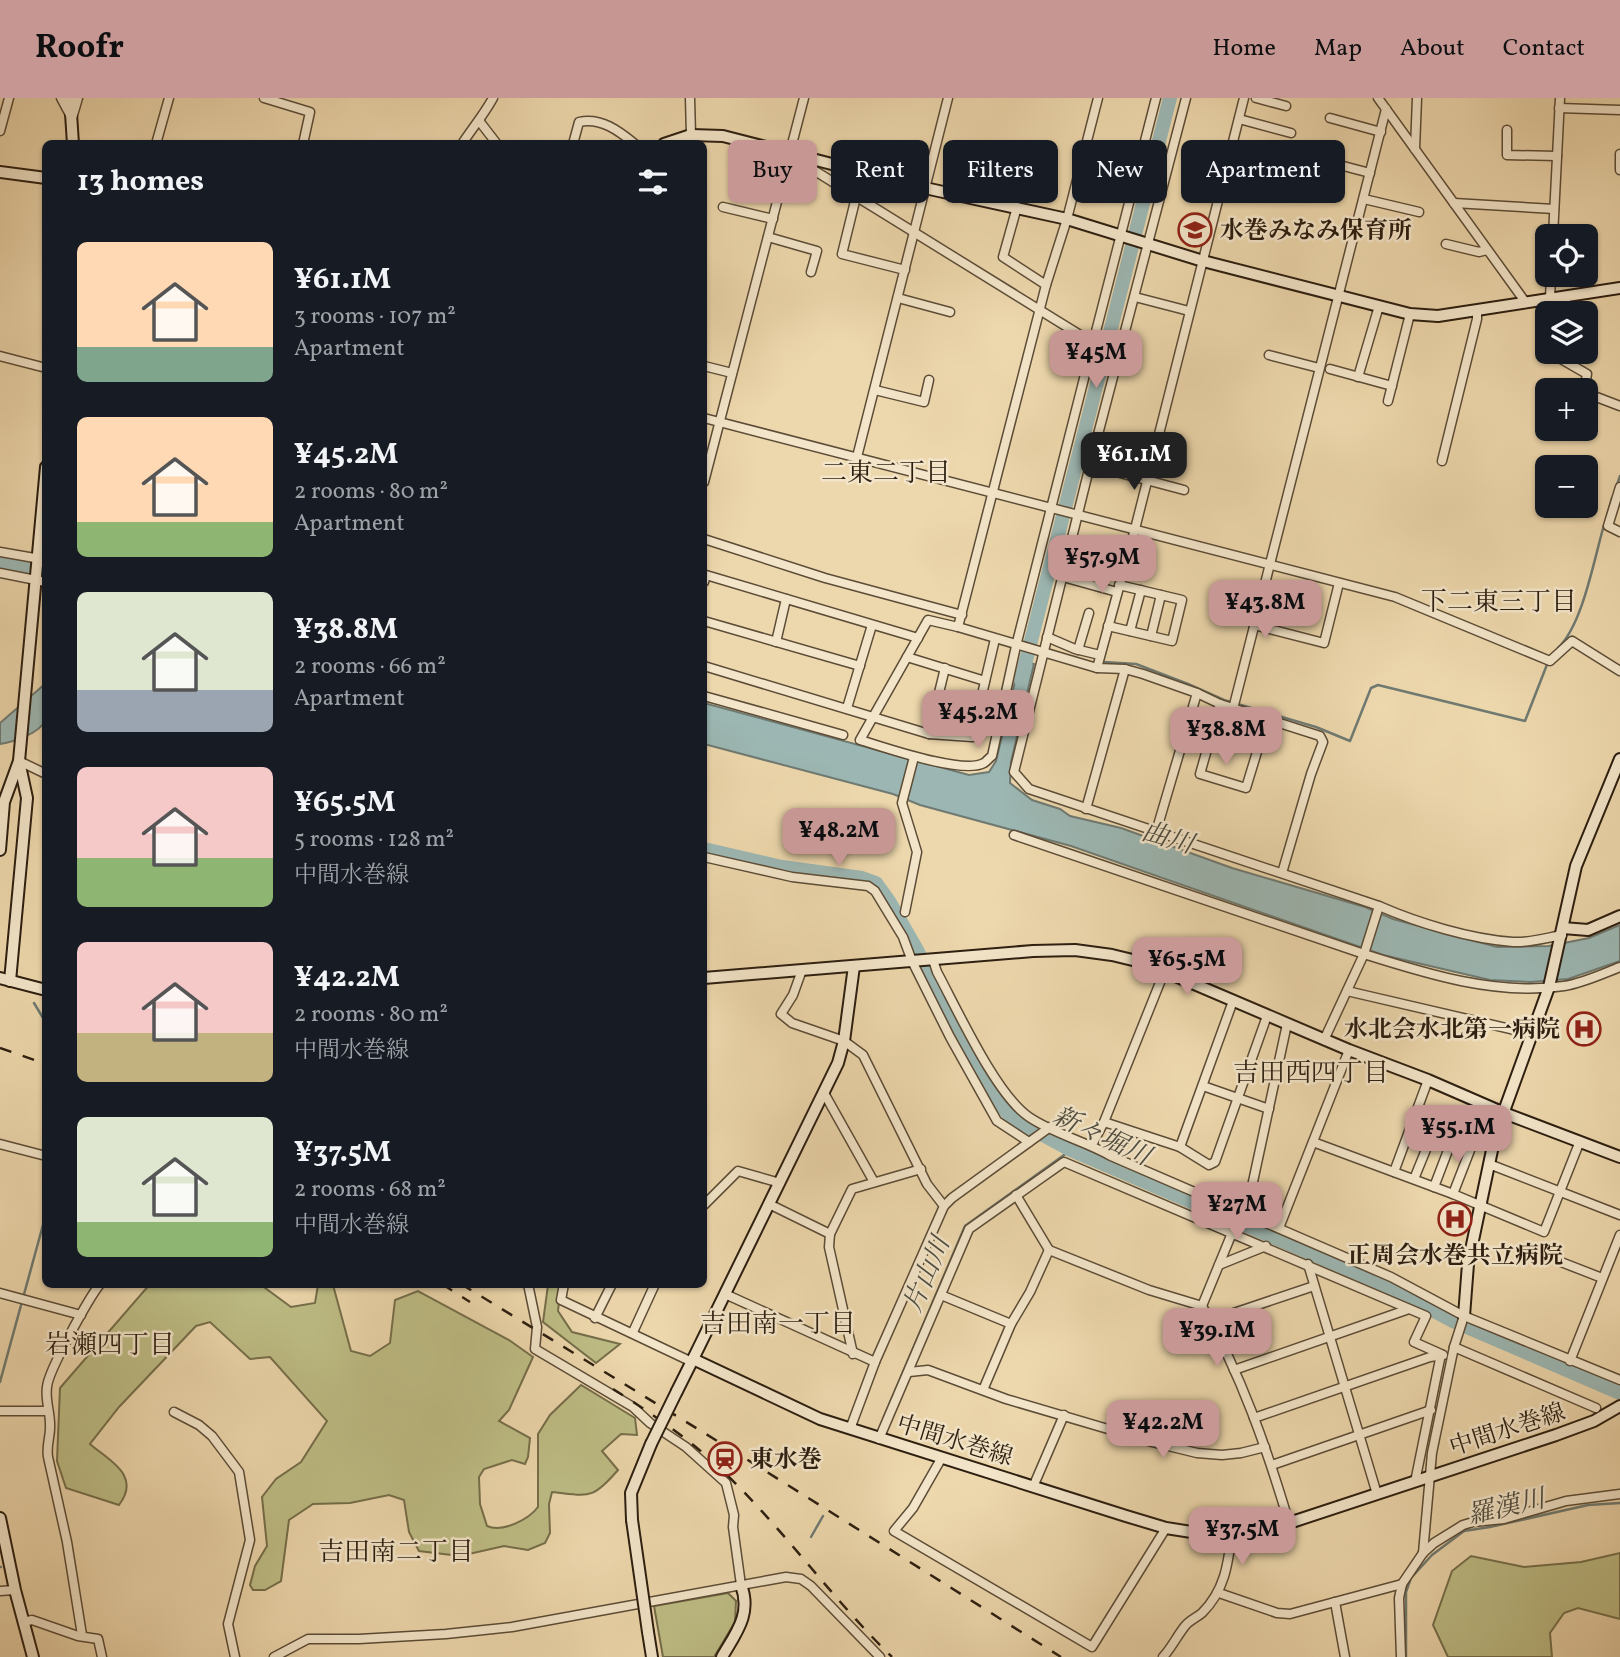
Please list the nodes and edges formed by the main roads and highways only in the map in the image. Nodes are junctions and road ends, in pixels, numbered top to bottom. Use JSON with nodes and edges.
{"nodes":[{"id":1,"x":70,"y":98,"type":"edge"},
{"id":2,"x":73,"y":140,"type":"edge"},
{"id":3,"x":676,"y":140,"type":"edge"},
{"id":4,"x":0,"y":172,"type":"edge"},
{"id":5,"x":42,"y":177,"type":"edge"},
{"id":6,"x":1620,"y":288,"type":"edge"},
{"id":7,"x":42,"y":530,"type":"edge"},
{"id":8,"x":40,"y":561,"type":"edge"},
{"id":9,"x":39,"y":580,"type":"edge"},
{"id":10,"x":1620,"y":759,"type":"edge"},
{"id":11,"x":19,"y":761,"type":"junction"},
{"id":12,"x":0,"y":850,"type":"edge"},
{"id":13,"x":1620,"y":916,"type":"edge"},
{"id":14,"x":1562,"y":934,"type":"junction"},
{"id":15,"x":854,"y":966,"type":"junction"},
{"id":16,"x":707,"y":978,"type":"edge"},
{"id":17,"x":5,"y":979,"type":"edge"},
{"id":18,"x":42,"y":989,"type":"edge"},
{"id":19,"x":1504,"y":1113,"type":"junction"},
{"id":20,"x":1620,"y":1157,"type":"edge"},
{"id":21,"x":1464,"y":1316,"type":"road end"},
{"id":22,"x":693,"y":1360,"type":"junction"},
{"id":23,"x":1615,"y":1409,"type":"edge"},
{"id":24,"x":0,"y":1518,"type":"edge"},
{"id":25,"x":2,"y":1537,"type":"edge"},
{"id":26,"x":741,"y":1585,"type":"road end"},
{"id":27,"x":33,"y":1657,"type":"edge"},
{"id":28,"x":652,"y":1657,"type":"edge"},
{"id":29,"x":722,"y":1657,"type":"edge"}],
"edges":[{"from":1,"to":2,"type":"main road"},
{"from":3,"to":6,"type":"main road"},
{"from":4,"to":5,"type":"main road"},
{"from":7,"to":8,"type":"main road"},
{"from":8,"to":9,"type":"main road"},
{"from":9,"to":11,"type":"main road"},
{"from":10,"to":14,"type":"main road"},
{"from":11,"to":12,"type":"main road"},
{"from":11,"to":17,"type":"main road"},
{"from":13,"to":14,"type":"main road"},
{"from":14,"to":19,"type":"main road"},
{"from":15,"to":16,"type":"main road"},
{"from":15,"to":19,"type":"main road"},
{"from":15,"to":22,"type":"main road"},
{"from":17,"to":18,"type":"main road"},
{"from":19,"to":20,"type":"main road"},
{"from":19,"to":21,"type":"main road"},
{"from":22,"to":23,"type":"main road","name":"中間水巻線"},
{"from":22,"to":28,"type":"main road","bridge":true},
{"from":24,"to":25,"type":"main road"},
{"from":25,"to":27,"type":"main road"},
{"from":26,"to":29,"type":"main road"}]}
